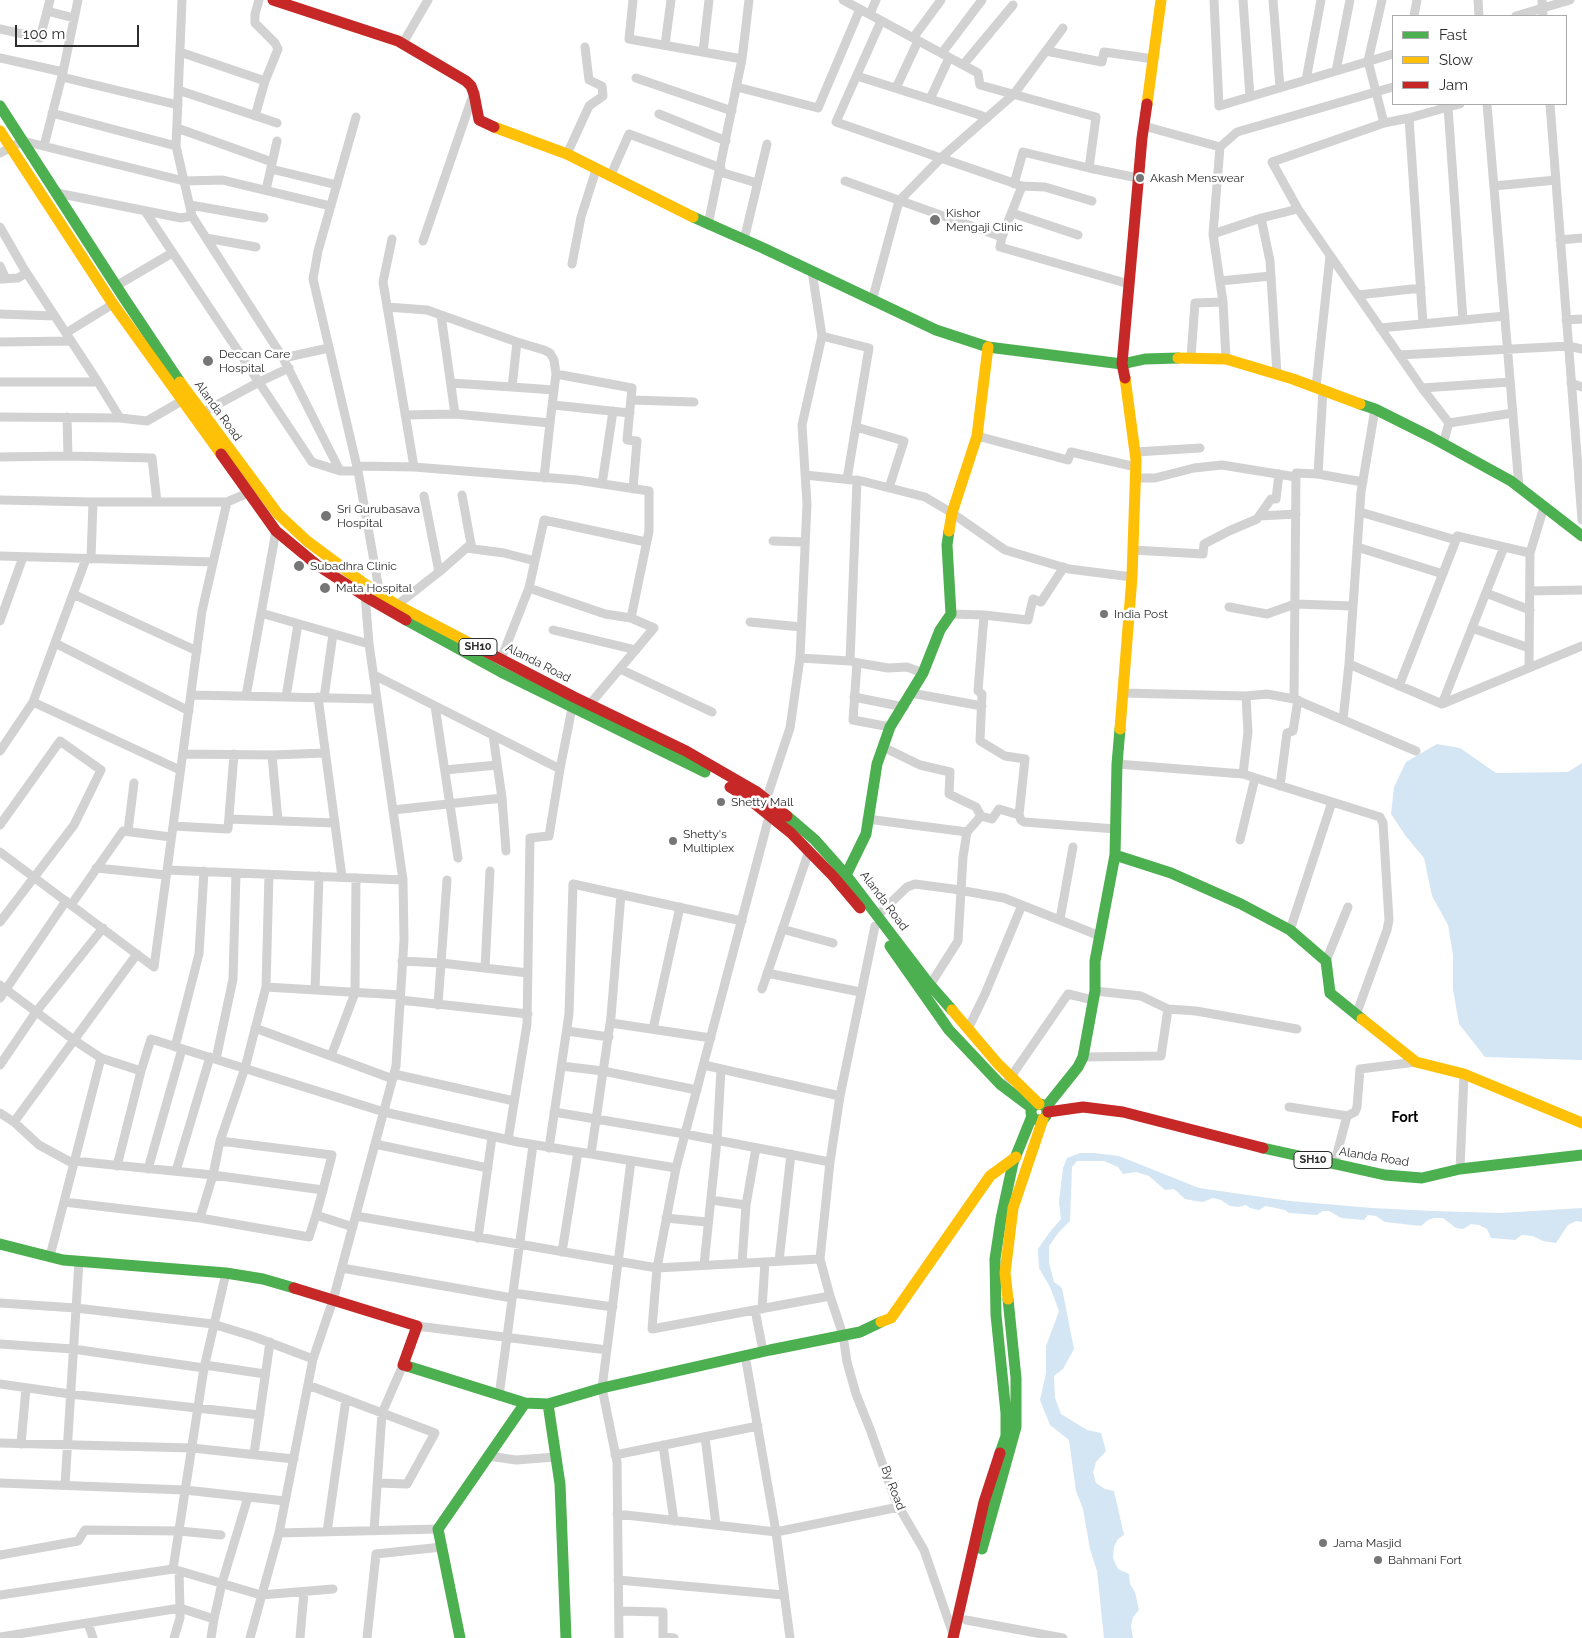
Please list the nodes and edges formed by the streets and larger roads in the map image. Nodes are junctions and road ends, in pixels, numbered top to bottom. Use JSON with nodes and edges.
{"nodes":[{"id":1,"x":50,"y":0,"type":"edge"},
{"id":2,"x":78,"y":0,"type":"edge"},
{"id":3,"x":182,"y":0,"type":"edge"},
{"id":4,"x":259,"y":0,"type":"edge"},
{"id":5,"x":273,"y":0,"type":"edge"},
{"id":6,"x":428,"y":0,"type":"edge"},
{"id":7,"x":633,"y":0,"type":"edge"},
{"id":8,"x":671,"y":0,"type":"edge"},
{"id":9,"x":709,"y":0,"type":"edge"},
{"id":10,"x":749,"y":0,"type":"edge"},
{"id":11,"x":844,"y":0,"type":"edge"},
{"id":12,"x":876,"y":0,"type":"edge"},
{"id":13,"x":941,"y":0,"type":"edge"},
{"id":14,"x":982,"y":0,"type":"edge"},
{"id":15,"x":1161,"y":0,"type":"edge"},
{"id":16,"x":1214,"y":0,"type":"edge"},
{"id":17,"x":1243,"y":0,"type":"edge"},
{"id":18,"x":1273,"y":0,"type":"edge"},
{"id":19,"x":1321,"y":0,"type":"edge"},
{"id":20,"x":1350,"y":0,"type":"edge"},
{"id":21,"x":1382,"y":0,"type":"edge"},
{"id":22,"x":1417,"y":0,"type":"edge"},
{"id":23,"x":1478,"y":0,"type":"edge"},
{"id":24,"x":1570,"y":0,"type":"edge"},
{"id":25,"x":298,"y":4,"type":"edge"},
{"id":26,"x":1013,"y":5,"type":"dead end"},
{"id":27,"x":1542,"y":8,"type":"edge"},
{"id":28,"x":860,"y":9,"type":"junction"},
{"id":29,"x":47,"y":12,"type":"junction"},
{"id":30,"x":870,"y":14,"type":"junction"},
{"id":31,"x":1414,"y":15,"type":"edge"},
{"id":32,"x":1479,"y":15,"type":"edge"},
{"id":33,"x":1519,"y":15,"type":"edge"},
{"id":34,"x":74,"y":18,"type":"junction"},
{"id":35,"x":881,"y":21,"type":"junction"},
{"id":36,"x":1063,"y":28,"type":"dead end"},
{"id":37,"x":0,"y":29,"type":"edge"},
{"id":38,"x":916,"y":39,"type":"junction"},
{"id":39,"x":403,"y":43,"type":"junction"},
{"id":40,"x":665,"y":45,"type":"junction"},
{"id":41,"x":585,"y":47,"type":"dead end"},
{"id":42,"x":1046,"y":51,"type":"junction"},
{"id":43,"x":180,"y":52,"type":"junction"},
{"id":44,"x":703,"y":52,"type":"junction"},
{"id":45,"x":1392,"y":54,"type":"edge"},
{"id":46,"x":946,"y":56,"type":"junction"},
{"id":47,"x":0,"y":58,"type":"edge"},
{"id":48,"x":742,"y":59,"type":"junction"},
{"id":49,"x":1154,"y":59,"type":"junction"},
{"id":50,"x":1368,"y":61,"type":"junction"},
{"id":51,"x":964,"y":65,"type":"junction"},
{"id":52,"x":1336,"y":71,"type":"junction"},
{"id":53,"x":62,"y":74,"type":"junction"},
{"id":54,"x":857,"y":76,"type":"junction"},
{"id":55,"x":636,"y":78,"type":"dead end"},
{"id":56,"x":1306,"y":80,"type":"junction"},
{"id":57,"x":265,"y":81,"type":"junction"},
{"id":58,"x":737,"y":87,"type":"junction"},
{"id":59,"x":1392,"y":87,"type":"edge"},
{"id":60,"x":896,"y":88,"type":"junction"},
{"id":61,"x":1280,"y":88,"type":"junction"},
{"id":62,"x":178,"y":90,"type":"junction"},
{"id":63,"x":1376,"y":92,"type":"junction"},
{"id":64,"x":474,"y":94,"type":"junction"},
{"id":65,"x":1014,"y":94,"type":"junction"},
{"id":66,"x":1250,"y":97,"type":"junction"},
{"id":67,"x":930,"y":99,"type":"junction"},
{"id":68,"x":178,"y":105,"type":"junction"},
{"id":69,"x":1456,"y":105,"type":"edge"},
{"id":70,"x":1487,"y":105,"type":"edge"},
{"id":71,"x":1550,"y":105,"type":"edge"},
{"id":72,"x":0,"y":106,"type":"edge"},
{"id":73,"x":1448,"y":107,"type":"junction"},
{"id":74,"x":732,"y":111,"type":"junction"},
{"id":75,"x":52,"y":113,"type":"junction"},
{"id":76,"x":659,"y":114,"type":"dead end"},
{"id":77,"x":255,"y":116,"type":"junction"},
{"id":78,"x":356,"y":117,"type":"dead end"},
{"id":79,"x":987,"y":118,"type":"junction"},
{"id":80,"x":1409,"y":118,"type":"junction"},
{"id":81,"x":277,"y":123,"type":"dead end"},
{"id":82,"x":1384,"y":123,"type":"junction"},
{"id":83,"x":1144,"y":126,"type":"junction"},
{"id":84,"x":177,"y":128,"type":"junction"},
{"id":85,"x":0,"y":131,"type":"edge"},
{"id":86,"x":23,"y":141,"type":"junction"},
{"id":87,"x":277,"y":141,"type":"dead end"},
{"id":88,"x":726,"y":141,"type":"junction"},
{"id":89,"x":767,"y":144,"type":"dead end"},
{"id":90,"x":44,"y":146,"type":"junction"},
{"id":91,"x":176,"y":146,"type":"junction"},
{"id":92,"x":1220,"y":147,"type":"junction"},
{"id":93,"x":11,"y":148,"type":"junction"},
{"id":94,"x":0,"y":154,"type":"edge"},
{"id":95,"x":567,"y":154,"type":"junction"},
{"id":96,"x":942,"y":157,"type":"junction"},
{"id":97,"x":272,"y":166,"type":"junction"},
{"id":98,"x":1089,"y":168,"type":"junction"},
{"id":99,"x":596,"y":170,"type":"junction"},
{"id":100,"x":720,"y":170,"type":"junction"},
{"id":101,"x":610,"y":177,"type":"junction"},
{"id":102,"x":1138,"y":178,"type":"junction"},
{"id":103,"x":1556,"y":180,"type":"junction"},
{"id":104,"x":184,"y":181,"type":"junction"},
{"id":105,"x":846,"y":181,"type":"dead end"},
{"id":106,"x":758,"y":183,"type":"junction"},
{"id":107,"x":337,"y":185,"type":"junction"},
{"id":108,"x":1018,"y":185,"type":"junction"},
{"id":109,"x":1494,"y":186,"type":"junction"},
{"id":110,"x":266,"y":190,"type":"junction"},
{"id":111,"x":57,"y":193,"type":"junction"},
{"id":112,"x":900,"y":201,"type":"junction"},
{"id":113,"x":1092,"y":201,"type":"dead end"},
{"id":114,"x":190,"y":205,"type":"junction"},
{"id":115,"x":331,"y":206,"type":"junction"},
{"id":116,"x":1298,"y":209,"type":"junction"},
{"id":117,"x":145,"y":211,"type":"junction"},
{"id":118,"x":1012,"y":212,"type":"junction"},
{"id":119,"x":192,"y":216,"type":"junction"},
{"id":120,"x":264,"y":218,"type":"dead end"},
{"id":121,"x":1261,"y":218,"type":"junction"},
{"id":122,"x":708,"y":225,"type":"junction"},
{"id":123,"x":0,"y":227,"type":"edge"},
{"id":124,"x":1213,"y":234,"type":"junction"},
{"id":125,"x":1078,"y":235,"type":"dead end"},
{"id":126,"x":1002,"y":236,"type":"junction"},
{"id":127,"x":206,"y":238,"type":"junction"},
{"id":128,"x":1582,"y":238,"type":"edge"},
{"id":129,"x":392,"y":239,"type":"dead end"},
{"id":130,"x":744,"y":240,"type":"junction"},
{"id":131,"x":1560,"y":240,"type":"junction"},
{"id":132,"x":424,"y":241,"type":"dead end"},
{"id":133,"x":256,"y":247,"type":"dead end"},
{"id":134,"x":172,"y":253,"type":"junction"},
{"id":135,"x":1330,"y":256,"type":"junction"},
{"id":136,"x":572,"y":264,"type":"dead end"},
{"id":137,"x":0,"y":266,"type":"edge"},
{"id":138,"x":812,"y":271,"type":"junction"},
{"id":139,"x":26,"y":273,"type":"junction"},
{"id":140,"x":1271,"y":276,"type":"junction"},
{"id":141,"x":3,"y":278,"type":"edge"},
{"id":142,"x":1220,"y":281,"type":"junction"},
{"id":143,"x":1129,"y":284,"type":"junction"},
{"id":144,"x":116,"y":286,"type":"junction"},
{"id":145,"x":1421,"y":288,"type":"junction"},
{"id":146,"x":1358,"y":295,"type":"junction"},
{"id":147,"x":872,"y":301,"type":"junction"},
{"id":148,"x":1223,"y":302,"type":"junction"},
{"id":149,"x":113,"y":304,"type":"junction"},
{"id":150,"x":387,"y":307,"type":"junction"},
{"id":151,"x":0,"y":314,"type":"edge"},
{"id":152,"x":441,"y":315,"type":"junction"},
{"id":153,"x":55,"y":316,"type":"junction"},
{"id":154,"x":1505,"y":316,"type":"junction"},
{"id":155,"x":1582,"y":319,"type":"edge"},
{"id":156,"x":1463,"y":320,"type":"junction"},
{"id":157,"x":1566,"y":320,"type":"junction"},
{"id":158,"x":1423,"y":324,"type":"junction"},
{"id":159,"x":1380,"y":328,"type":"junction"},
{"id":160,"x":66,"y":333,"type":"junction"},
{"id":161,"x":822,"y":336,"type":"junction"},
{"id":162,"x":71,"y":341,"type":"junction"},
{"id":163,"x":0,"y":342,"type":"edge"},
{"id":164,"x":517,"y":342,"type":"junction"},
{"id":165,"x":1568,"y":346,"type":"junction"},
{"id":166,"x":988,"y":347,"type":"junction"},
{"id":167,"x":329,"y":348,"type":"junction"},
{"id":168,"x":1507,"y":348,"type":"junction"},
{"id":169,"x":1582,"y":349,"type":"edge"},
{"id":170,"x":1399,"y":355,"type":"junction"},
{"id":171,"x":1191,"y":357,"type":"junction"},
{"id":172,"x":283,"y":358,"type":"junction"},
{"id":173,"x":1226,"y":359,"type":"junction"},
{"id":174,"x":1122,"y":364,"type":"junction"},
{"id":175,"x":289,"y":368,"type":"junction"},
{"id":176,"x":556,"y":374,"type":"junction"},
{"id":177,"x":1277,"y":374,"type":"junction"},
{"id":178,"x":0,"y":382,"type":"edge"},
{"id":179,"x":98,"y":382,"type":"junction"},
{"id":180,"x":259,"y":382,"type":"junction"},
{"id":181,"x":1510,"y":382,"type":"junction"},
{"id":182,"x":451,"y":383,"type":"junction"},
{"id":183,"x":1572,"y":383,"type":"junction"},
{"id":184,"x":512,"y":387,"type":"junction"},
{"id":185,"x":1582,"y":387,"type":"edge"},
{"id":186,"x":1319,"y":388,"type":"junction"},
{"id":187,"x":1422,"y":388,"type":"junction"},
{"id":188,"x":554,"y":390,"type":"junction"},
{"id":189,"x":186,"y":399,"type":"junction"},
{"id":190,"x":631,"y":400,"type":"junction"},
{"id":191,"x":694,"y":402,"type":"dead end"},
{"id":192,"x":553,"y":405,"type":"junction"},
{"id":193,"x":1374,"y":409,"type":"junction"},
{"id":194,"x":613,"y":411,"type":"junction"},
{"id":195,"x":630,"y":413,"type":"junction"},
{"id":196,"x":1513,"y":413,"type":"junction"},
{"id":197,"x":202,"y":414,"type":"junction"},
{"id":198,"x":455,"y":414,"type":"junction"},
{"id":199,"x":405,"y":415,"type":"junction"},
{"id":200,"x":0,"y":417,"type":"edge"},
{"id":201,"x":67,"y":417,"type":"junction"},
{"id":202,"x":120,"y":418,"type":"junction"},
{"id":203,"x":550,"y":423,"type":"junction"},
{"id":204,"x":1448,"y":423,"type":"junction"},
{"id":205,"x":856,"y":427,"type":"junction"},
{"id":206,"x":1578,"y":427,"type":"edge"},
{"id":207,"x":977,"y":436,"type":"junction"},
{"id":208,"x":1443,"y":444,"type":"junction"},
{"id":209,"x":1200,"y":448,"type":"dead end"},
{"id":210,"x":1136,"y":452,"type":"junction"},
{"id":211,"x":68,"y":456,"type":"junction"},
{"id":212,"x":0,"y":458,"type":"edge"},
{"id":213,"x":1580,"y":462,"type":"edge"},
{"id":214,"x":414,"y":467,"type":"junction"},
{"id":215,"x":357,"y":468,"type":"junction"},
{"id":216,"x":340,"y":472,"type":"junction"},
{"id":217,"x":1136,"y":473,"type":"junction"},
{"id":218,"x":1279,"y":474,"type":"junction"},
{"id":219,"x":1318,"y":474,"type":"junction"},
{"id":220,"x":805,"y":475,"type":"junction"},
{"id":221,"x":1296,"y":477,"type":"junction"},
{"id":222,"x":544,"y":478,"type":"junction"},
{"id":223,"x":847,"y":479,"type":"junction"},
{"id":224,"x":857,"y":480,"type":"junction"},
{"id":225,"x":1363,"y":482,"type":"junction"},
{"id":226,"x":602,"y":484,"type":"junction"},
{"id":227,"x":1519,"y":487,"type":"junction"},
{"id":228,"x":889,"y":488,"type":"junction"},
{"id":229,"x":633,"y":489,"type":"junction"},
{"id":230,"x":248,"y":493,"type":"junction"},
{"id":231,"x":261,"y":494,"type":"junction"},
{"id":232,"x":462,"y":494,"type":"dead end"},
{"id":233,"x":424,"y":496,"type":"dead end"},
{"id":234,"x":0,"y":500,"type":"edge"},
{"id":235,"x":92,"y":502,"type":"junction"},
{"id":236,"x":157,"y":502,"type":"junction"},
{"id":237,"x":227,"y":502,"type":"junction"},
{"id":238,"x":1581,"y":504,"type":"edge"},
{"id":239,"x":1544,"y":507,"type":"junction"},
{"id":240,"x":1360,"y":512,"type":"junction"},
{"id":241,"x":952,"y":513,"type":"junction"},
{"id":242,"x":1296,"y":514,"type":"junction"},
{"id":243,"x":1259,"y":516,"type":"junction"},
{"id":244,"x":1582,"y":520,"type":"edge"},
{"id":245,"x":276,"y":531,"type":"junction"},
{"id":246,"x":1582,"y":536,"type":"edge"},
{"id":247,"x":1456,"y":540,"type":"junction"},
{"id":248,"x":772,"y":541,"type":"dead end"},
{"id":249,"x":646,"y":542,"type":"junction"},
{"id":250,"x":805,"y":542,"type":"junction"},
{"id":251,"x":1357,"y":547,"type":"junction"},
{"id":252,"x":1504,"y":547,"type":"junction"},
{"id":253,"x":466,"y":548,"type":"junction"},
{"id":254,"x":1133,"y":550,"type":"junction"},
{"id":255,"x":1530,"y":553,"type":"junction"},
{"id":256,"x":0,"y":556,"type":"edge"},
{"id":257,"x":23,"y":557,"type":"junction"},
{"id":258,"x":89,"y":559,"type":"junction"},
{"id":259,"x":535,"y":561,"type":"junction"},
{"id":260,"x":213,"y":562,"type":"junction"},
{"id":261,"x":1064,"y":568,"type":"junction"},
{"id":262,"x":439,"y":572,"type":"junction"},
{"id":263,"x":1442,"y":574,"type":"junction"},
{"id":264,"x":1132,"y":577,"type":"junction"},
{"id":265,"x":365,"y":584,"type":"junction"},
{"id":266,"x":529,"y":588,"type":"junction"},
{"id":267,"x":1582,"y":590,"type":"edge"},
{"id":268,"x":1530,"y":591,"type":"junction"},
{"id":269,"x":1486,"y":592,"type":"junction"},
{"id":270,"x":380,"y":593,"type":"junction"},
{"id":271,"x":73,"y":594,"type":"junction"},
{"id":272,"x":366,"y":597,"type":"junction"},
{"id":273,"x":1295,"y":604,"type":"junction"},
{"id":274,"x":397,"y":605,"type":"junction"},
{"id":275,"x":382,"y":606,"type":"junction"},
{"id":276,"x":1353,"y":606,"type":"junction"},
{"id":277,"x":1229,"y":607,"type":"dead end"},
{"id":278,"x":1530,"y":610,"type":"junction"},
{"id":279,"x":261,"y":613,"type":"junction"},
{"id":280,"x":951,"y":614,"type":"junction"},
{"id":281,"x":984,"y":616,"type":"junction"},
{"id":282,"x":631,"y":618,"type":"junction"},
{"id":283,"x":0,"y":621,"type":"edge"},
{"id":284,"x":750,"y":622,"type":"dead end"},
{"id":285,"x":298,"y":624,"type":"junction"},
{"id":286,"x":802,"y":627,"type":"junction"},
{"id":287,"x":1472,"y":628,"type":"junction"},
{"id":288,"x":553,"y":630,"type":"dead end"},
{"id":289,"x":333,"y":634,"type":"junction"},
{"id":290,"x":55,"y":643,"type":"junction"},
{"id":291,"x":369,"y":644,"type":"junction"},
{"id":292,"x":1582,"y":646,"type":"edge"},
{"id":293,"x":1529,"y":648,"type":"junction"},
{"id":294,"x":636,"y":650,"type":"junction"},
{"id":295,"x":197,"y":651,"type":"junction"},
{"id":296,"x":800,"y":658,"type":"junction"},
{"id":297,"x":500,"y":659,"type":"junction"},
{"id":298,"x":853,"y":662,"type":"junction"},
{"id":299,"x":1349,"y":664,"type":"junction"},
{"id":300,"x":1529,"y":668,"type":"junction"},
{"id":301,"x":620,"y":669,"type":"junction"},
{"id":302,"x":923,"y":673,"type":"junction"},
{"id":303,"x":374,"y":675,"type":"junction"},
{"id":304,"x":1399,"y":686,"type":"junction"},
{"id":305,"x":911,"y":693,"type":"junction"},
{"id":306,"x":1123,"y":694,"type":"junction"},
{"id":307,"x":191,"y":695,"type":"junction"},
{"id":308,"x":246,"y":696,"type":"junction"},
{"id":309,"x":1246,"y":696,"type":"junction"},
{"id":310,"x":286,"y":697,"type":"junction"},
{"id":311,"x":854,"y":697,"type":"junction"},
{"id":312,"x":321,"y":698,"type":"junction"},
{"id":313,"x":377,"y":699,"type":"junction"},
{"id":314,"x":1296,"y":700,"type":"junction"},
{"id":315,"x":33,"y":702,"type":"junction"},
{"id":316,"x":590,"y":704,"type":"junction"},
{"id":317,"x":1442,"y":704,"type":"junction"},
{"id":318,"x":436,"y":706,"type":"junction"},
{"id":319,"x":982,"y":706,"type":"junction"},
{"id":320,"x":904,"y":707,"type":"junction"},
{"id":321,"x":572,"y":708,"type":"junction"},
{"id":322,"x":189,"y":711,"type":"junction"},
{"id":323,"x":712,"y":712,"type":"dead end"},
{"id":324,"x":1343,"y":720,"type":"junction"},
{"id":325,"x":890,"y":727,"type":"junction"},
{"id":326,"x":493,"y":735,"type":"junction"},
{"id":327,"x":883,"y":747,"type":"junction"},
{"id":328,"x":0,"y":751,"type":"edge"},
{"id":329,"x":1416,"y":751,"type":"dead end"},
{"id":330,"x":326,"y":753,"type":"junction"},
{"id":331,"x":183,"y":754,"type":"junction"},
{"id":332,"x":234,"y":754,"type":"junction"},
{"id":333,"x":272,"y":755,"type":"junction"},
{"id":334,"x":1117,"y":764,"type":"junction"},
{"id":335,"x":497,"y":765,"type":"junction"},
{"id":336,"x":560,"y":769,"type":"junction"},
{"id":337,"x":180,"y":770,"type":"junction"},
{"id":338,"x":445,"y":770,"type":"junction"},
{"id":339,"x":1243,"y":774,"type":"junction"},
{"id":340,"x":718,"y":775,"type":"junction"},
{"id":341,"x":1255,"y":778,"type":"junction"},
{"id":342,"x":134,"y":783,"type":"dead end"},
{"id":343,"x":1280,"y":786,"type":"junction"},
{"id":344,"x":502,"y":798,"type":"junction"},
{"id":345,"x":1332,"y":802,"type":"junction"},
{"id":346,"x":450,"y":804,"type":"junction"},
{"id":347,"x":768,"y":807,"type":"junction"},
{"id":348,"x":393,"y":810,"type":"junction"},
{"id":349,"x":1019,"y":815,"type":"junction"},
{"id":350,"x":981,"y":816,"type":"junction"},
{"id":351,"x":229,"y":819,"type":"junction"},
{"id":352,"x":867,"y":819,"type":"junction"},
{"id":353,"x":278,"y":821,"type":"junction"},
{"id":354,"x":335,"y":823,"type":"junction"},
{"id":355,"x":0,"y":825,"type":"edge"},
{"id":356,"x":173,"y":826,"type":"junction"},
{"id":357,"x":1116,"y":829,"type":"junction"},
{"id":358,"x":128,"y":831,"type":"junction"},
{"id":359,"x":967,"y":832,"type":"junction"},
{"id":360,"x":171,"y":837,"type":"junction"},
{"id":361,"x":1240,"y":840,"type":"dead end"},
{"id":362,"x":1072,"y":847,"type":"dead end"},
{"id":363,"x":506,"y":851,"type":"dead end"},
{"id":364,"x":809,"y":851,"type":"junction"},
{"id":365,"x":0,"y":852,"type":"edge"},
{"id":366,"x":1115,"y":855,"type":"junction"},
{"id":367,"x":458,"y":858,"type":"dead end"},
{"id":368,"x":96,"y":868,"type":"junction"},
{"id":369,"x":490,"y":870,"type":"dead end"},
{"id":370,"x":204,"y":871,"type":"junction"},
{"id":371,"x":166,"y":872,"type":"junction"},
{"id":372,"x":839,"y":872,"type":"junction"},
{"id":373,"x":236,"y":873,"type":"junction"},
{"id":374,"x":269,"y":874,"type":"junction"},
{"id":375,"x":318,"y":876,"type":"junction"},
{"id":376,"x":342,"y":877,"type":"junction"},
{"id":377,"x":35,"y":878,"type":"junction"},
{"id":378,"x":356,"y":878,"type":"junction"},
{"id":379,"x":403,"y":880,"type":"junction"},
{"id":380,"x":447,"y":880,"type":"dead end"},
{"id":381,"x":961,"y":890,"type":"junction"},
{"id":382,"x":621,"y":894,"type":"junction"},
{"id":383,"x":68,"y":903,"type":"junction"},
{"id":384,"x":1022,"y":904,"type":"junction"},
{"id":385,"x":680,"y":907,"type":"junction"},
{"id":386,"x":1348,"y":907,"type":"dead end"},
{"id":387,"x":1060,"y":919,"type":"junction"},
{"id":388,"x":742,"y":921,"type":"junction"},
{"id":389,"x":876,"y":921,"type":"junction"},
{"id":390,"x":0,"y":922,"type":"edge"},
{"id":391,"x":103,"y":928,"type":"junction"},
{"id":392,"x":782,"y":929,"type":"junction"},
{"id":393,"x":1290,"y":930,"type":"junction"},
{"id":394,"x":1100,"y":936,"type":"junction"},
{"id":395,"x":833,"y":943,"type":"dead end"},
{"id":396,"x":137,"y":954,"type":"junction"},
{"id":397,"x":402,"y":961,"type":"junction"},
{"id":398,"x":1326,"y":961,"type":"junction"},
{"id":399,"x":441,"y":963,"type":"junction"},
{"id":400,"x":485,"y":968,"type":"junction"},
{"id":401,"x":528,"y":973,"type":"junction"},
{"id":402,"x":767,"y":973,"type":"junction"},
{"id":403,"x":930,"y":985,"type":"junction"},
{"id":404,"x":3,"y":987,"type":"edge"},
{"id":405,"x":266,"y":987,"type":"junction"},
{"id":406,"x":762,"y":989,"type":"dead end"},
{"id":407,"x":315,"y":990,"type":"junction"},
{"id":408,"x":860,"y":992,"type":"junction"},
{"id":409,"x":355,"y":993,"type":"junction"},
{"id":410,"x":1094,"y":995,"type":"junction"},
{"id":411,"x":0,"y":998,"type":"edge"},
{"id":412,"x":400,"y":998,"type":"junction"},
{"id":413,"x":438,"y":1004,"type":"junction"},
{"id":414,"x":1168,"y":1009,"type":"junction"},
{"id":415,"x":36,"y":1012,"type":"junction"},
{"id":416,"x":528,"y":1014,"type":"junction"},
{"id":417,"x":1356,"y":1014,"type":"junction"},
{"id":418,"x":611,"y":1023,"type":"junction"},
{"id":419,"x":255,"y":1028,"type":"junction"},
{"id":420,"x":968,"y":1028,"type":"junction"},
{"id":421,"x":653,"y":1029,"type":"junction"},
{"id":422,"x":1297,"y":1029,"type":"dead end"},
{"id":423,"x":566,"y":1031,"type":"junction"},
{"id":424,"x":608,"y":1037,"type":"junction"},
{"id":425,"x":711,"y":1038,"type":"junction"},
{"id":426,"x":74,"y":1040,"type":"junction"},
{"id":427,"x":178,"y":1048,"type":"junction"},
{"id":428,"x":331,"y":1056,"type":"junction"},
{"id":429,"x":1083,"y":1057,"type":"junction"},
{"id":430,"x":101,"y":1058,"type":"junction"},
{"id":431,"x":213,"y":1058,"type":"junction"},
{"id":432,"x":1416,"y":1062,"type":"junction"},
{"id":433,"x":0,"y":1065,"type":"edge"},
{"id":434,"x":704,"y":1065,"type":"junction"},
{"id":435,"x":561,"y":1066,"type":"junction"},
{"id":436,"x":245,"y":1068,"type":"junction"},
{"id":437,"x":721,"y":1069,"type":"junction"},
{"id":438,"x":141,"y":1071,"type":"junction"},
{"id":439,"x":603,"y":1071,"type":"junction"},
{"id":440,"x":1464,"y":1074,"type":"junction"},
{"id":441,"x":394,"y":1076,"type":"junction"},
{"id":442,"x":1012,"y":1077,"type":"junction"},
{"id":443,"x":1004,"y":1087,"type":"junction"},
{"id":444,"x":697,"y":1090,"type":"junction"},
{"id":445,"x":840,"y":1096,"type":"junction"},
{"id":446,"x":514,"y":1101,"type":"junction"},
{"id":447,"x":1288,"y":1107,"type":"dead end"},
{"id":448,"x":1040,"y":1111,"type":"junction"},
{"id":449,"x":384,"y":1112,"type":"junction"},
{"id":450,"x":554,"y":1112,"type":"junction"},
{"id":451,"x":0,"y":1113,"type":"edge"},
{"id":452,"x":1348,"y":1116,"type":"junction"},
{"id":453,"x":596,"y":1118,"type":"junction"},
{"id":454,"x":14,"y":1122,"type":"junction"},
{"id":455,"x":1582,"y":1123,"type":"edge"},
{"id":456,"x":685,"y":1134,"type":"junction"},
{"id":457,"x":492,"y":1137,"type":"junction"},
{"id":458,"x":508,"y":1140,"type":"junction"},
{"id":459,"x":717,"y":1140,"type":"junction"},
{"id":460,"x":220,"y":1141,"type":"junction"},
{"id":461,"x":375,"y":1144,"type":"junction"},
{"id":462,"x":533,"y":1145,"type":"junction"},
{"id":463,"x":549,"y":1148,"type":"junction"},
{"id":464,"x":756,"y":1148,"type":"junction"},
{"id":465,"x":578,"y":1152,"type":"junction"},
{"id":466,"x":591,"y":1154,"type":"junction"},
{"id":467,"x":791,"y":1154,"type":"junction"},
{"id":468,"x":1582,"y":1155,"type":"edge"},
{"id":469,"x":1016,"y":1157,"type":"junction"},
{"id":470,"x":631,"y":1161,"type":"junction"},
{"id":471,"x":830,"y":1162,"type":"junction"},
{"id":472,"x":74,"y":1163,"type":"junction"},
{"id":473,"x":1334,"y":1165,"type":"junction"},
{"id":474,"x":117,"y":1166,"type":"junction"},
{"id":475,"x":148,"y":1168,"type":"junction"},
{"id":476,"x":488,"y":1168,"type":"junction"},
{"id":477,"x":676,"y":1168,"type":"junction"},
{"id":478,"x":1460,"y":1169,"type":"junction"},
{"id":479,"x":176,"y":1171,"type":"junction"},
{"id":480,"x":213,"y":1175,"type":"junction"},
{"id":481,"x":323,"y":1190,"type":"junction"},
{"id":482,"x":711,"y":1200,"type":"junction"},
{"id":483,"x":64,"y":1202,"type":"junction"},
{"id":484,"x":746,"y":1206,"type":"junction"},
{"id":485,"x":316,"y":1216,"type":"junction"},
{"id":486,"x":356,"y":1216,"type":"junction"},
{"id":487,"x":200,"y":1218,"type":"junction"},
{"id":488,"x":666,"y":1218,"type":"junction"},
{"id":489,"x":708,"y":1222,"type":"junction"},
{"id":490,"x":353,"y":1227,"type":"junction"},
{"id":491,"x":478,"y":1238,"type":"junction"},
{"id":492,"x":0,"y":1244,"type":"edge"},
{"id":493,"x":520,"y":1245,"type":"junction"},
{"id":494,"x":562,"y":1252,"type":"junction"},
{"id":495,"x":50,"y":1256,"type":"junction"},
{"id":496,"x":820,"y":1258,"type":"junction"},
{"id":497,"x":80,"y":1261,"type":"junction"},
{"id":498,"x":618,"y":1261,"type":"junction"},
{"id":499,"x":779,"y":1261,"type":"junction"},
{"id":500,"x":765,"y":1262,"type":"junction"},
{"id":501,"x":742,"y":1263,"type":"junction"},
{"id":502,"x":704,"y":1265,"type":"junction"},
{"id":503,"x":342,"y":1268,"type":"junction"},
{"id":504,"x":657,"y":1268,"type":"junction"},
{"id":505,"x":226,"y":1273,"type":"junction"},
{"id":506,"x":513,"y":1295,"type":"junction"},
{"id":507,"x":830,"y":1296,"type":"junction"},
{"id":508,"x":333,"y":1300,"type":"junction"},
{"id":509,"x":0,"y":1303,"type":"edge"},
{"id":510,"x":613,"y":1307,"type":"junction"},
{"id":511,"x":76,"y":1308,"type":"junction"},
{"id":512,"x":759,"y":1310,"type":"junction"},
{"id":513,"x":213,"y":1324,"type":"junction"},
{"id":514,"x":417,"y":1326,"type":"junction"},
{"id":515,"x":843,"y":1335,"type":"junction"},
{"id":516,"x":507,"y":1338,"type":"junction"},
{"id":517,"x":270,"y":1342,"type":"junction"},
{"id":518,"x":0,"y":1344,"type":"edge"},
{"id":519,"x":73,"y":1349,"type":"junction"},
{"id":520,"x":607,"y":1350,"type":"junction"},
{"id":521,"x":763,"y":1351,"type":"junction"},
{"id":522,"x":745,"y":1355,"type":"junction"},
{"id":523,"x":313,"y":1359,"type":"junction"},
{"id":524,"x":403,"y":1364,"type":"junction"},
{"id":525,"x":205,"y":1366,"type":"junction"},
{"id":526,"x":265,"y":1374,"type":"junction"},
{"id":527,"x":0,"y":1384,"type":"edge"},
{"id":528,"x":308,"y":1384,"type":"junction"},
{"id":529,"x":26,"y":1388,"type":"junction"},
{"id":530,"x":602,"y":1388,"type":"junction"},
{"id":531,"x":70,"y":1394,"type":"junction"},
{"id":532,"x":499,"y":1396,"type":"junction"},
{"id":533,"x":346,"y":1399,"type":"junction"},
{"id":534,"x":525,"y":1403,"type":"junction"},
{"id":535,"x":548,"y":1404,"type":"junction"},
{"id":536,"x":198,"y":1408,"type":"junction"},
{"id":537,"x":382,"y":1413,"type":"junction"},
{"id":538,"x":260,"y":1415,"type":"junction"},
{"id":539,"x":758,"y":1426,"type":"junction"},
{"id":540,"x":704,"y":1437,"type":"junction"},
{"id":541,"x":0,"y":1443,"type":"edge"},
{"id":542,"x":21,"y":1444,"type":"junction"},
{"id":543,"x":66,"y":1445,"type":"junction"},
{"id":544,"x":663,"y":1445,"type":"junction"},
{"id":545,"x":192,"y":1448,"type":"junction"},
{"id":546,"x":254,"y":1454,"type":"junction"},
{"id":547,"x":615,"y":1455,"type":"junction"},
{"id":548,"x":488,"y":1456,"type":"junction"},
{"id":549,"x":556,"y":1457,"type":"junction"},
{"id":550,"x":294,"y":1459,"type":"junction"},
{"id":551,"x":0,"y":1483,"type":"edge"},
{"id":552,"x":378,"y":1483,"type":"junction"},
{"id":553,"x":65,"y":1485,"type":"junction"},
{"id":554,"x":185,"y":1490,"type":"junction"},
{"id":555,"x":248,"y":1497,"type":"junction"},
{"id":556,"x":286,"y":1501,"type":"junction"},
{"id":557,"x":898,"y":1507,"type":"junction"},
{"id":558,"x":617,"y":1514,"type":"junction"},
{"id":559,"x":674,"y":1521,"type":"junction"},
{"id":560,"x":716,"y":1525,"type":"junction"},
{"id":561,"x":438,"y":1529,"type":"junction"},
{"id":562,"x":179,"y":1531,"type":"junction"},
{"id":563,"x":374,"y":1531,"type":"junction"},
{"id":564,"x":327,"y":1532,"type":"junction"},
{"id":565,"x":776,"y":1532,"type":"junction"},
{"id":566,"x":279,"y":1533,"type":"junction"},
{"id":567,"x":221,"y":1535,"type":"dead end"},
{"id":568,"x":442,"y":1547,"type":"junction"},
{"id":569,"x":0,"y":1555,"type":"edge"},
{"id":570,"x":176,"y":1570,"type":"junction"},
{"id":571,"x":618,"y":1580,"type":"junction"},
{"id":572,"x":222,"y":1583,"type":"junction"},
{"id":573,"x":333,"y":1589,"type":"dead end"},
{"id":574,"x":304,"y":1592,"type":"junction"},
{"id":575,"x":0,"y":1595,"type":"edge"},
{"id":576,"x":261,"y":1595,"type":"junction"},
{"id":577,"x":784,"y":1595,"type":"junction"},
{"id":578,"x":180,"y":1608,"type":"junction"},
{"id":579,"x":618,"y":1611,"type":"junction"},
{"id":580,"x":214,"y":1619,"type":"junction"},
{"id":581,"x":966,"y":1620,"type":"junction"},
{"id":582,"x":88,"y":1623,"type":"junction"},
{"id":583,"x":37,"y":1635,"type":"edge"},
{"id":584,"x":0,"y":1637,"type":"edge"},
{"id":585,"x":663,"y":1637,"type":"edge"},
{"id":586,"x":94,"y":1638,"type":"edge"},
{"id":587,"x":174,"y":1638,"type":"edge"},
{"id":588,"x":211,"y":1638,"type":"edge"},
{"id":589,"x":250,"y":1638,"type":"edge"},
{"id":590,"x":300,"y":1638,"type":"edge"},
{"id":591,"x":367,"y":1638,"type":"edge"},
{"id":592,"x":460,"y":1638,"type":"edge"},
{"id":593,"x":566,"y":1638,"type":"edge"},
{"id":594,"x":619,"y":1638,"type":"edge"},
{"id":595,"x":674,"y":1638,"type":"edge"},
{"id":596,"x":790,"y":1638,"type":"edge"},
{"id":597,"x":956,"y":1638,"type":"edge"},
{"id":598,"x":1063,"y":1638,"type":"edge"}],
"edges":[{"from":1,"to":29,"type":"street"},
{"from":2,"to":34,"type":"street"},
{"from":3,"to":43,"type":"street"},
{"from":4,"to":57,"type":"street"},
{"from":5,"to":25,"type":"street"},
{"from":6,"to":39,"type":"street"},
{"from":7,"to":40,"type":"street"},
{"from":8,"to":40,"type":"street"},
{"from":9,"to":44,"type":"street"},
{"from":10,"to":48,"type":"street"},
{"from":11,"to":28,"type":"street"},
{"from":12,"to":30,"type":"street"},
{"from":13,"to":38,"type":"street"},
{"from":14,"to":46,"type":"street"},
{"from":15,"to":49,"type":"street"},
{"from":16,"to":66,"type":"street"},
{"from":17,"to":66,"type":"street"},
{"from":18,"to":61,"type":"street"},
{"from":19,"to":56,"type":"street"},
{"from":20,"to":52,"type":"street"},
{"from":21,"to":50,"type":"street"},
{"from":22,"to":31,"type":"street"},
{"from":23,"to":32,"type":"street"},
{"from":24,"to":27,"type":"street"},
{"from":25,"to":39,"type":"street"},
{"from":26,"to":51,"type":"street"},
{"from":27,"to":33,"type":"street"},
{"from":28,"to":30,"type":"street"},
{"from":28,"to":58,"type":"street"},
{"from":29,"to":34,"type":"street"},
{"from":29,"to":37,"type":"street"},
{"from":30,"to":35,"type":"street"},
{"from":34,"to":53,"type":"street"},
{"from":35,"to":38,"type":"street"},
{"from":35,"to":54,"type":"street"},
{"from":36,"to":42,"type":"street"},
{"from":38,"to":46,"type":"street"},
{"from":38,"to":60,"type":"street"},
{"from":39,"to":64,"type":"street"},
{"from":40,"to":44,"type":"street"},
{"from":41,"to":95,"type":"street"},
{"from":42,"to":49,"type":"street"},
{"from":42,"to":65,"type":"street"},
{"from":43,"to":57,"type":"street"},
{"from":43,"to":62,"type":"street"},
{"from":44,"to":48,"type":"street"},
{"from":45,"to":50,"type":"street"},
{"from":46,"to":51,"type":"street"},
{"from":46,"to":67,"type":"street"},
{"from":47,"to":53,"type":"street"},
{"from":48,"to":58,"type":"street"},
{"from":49,"to":83,"type":"street"},
{"from":50,"to":52,"type":"street"},
{"from":50,"to":63,"type":"street"},
{"from":51,"to":65,"type":"street"},
{"from":52,"to":56,"type":"street"},
{"from":53,"to":68,"type":"street"},
{"from":53,"to":75,"type":"street"},
{"from":54,"to":60,"type":"street"},
{"from":54,"to":96,"type":"street"},
{"from":55,"to":74,"type":"street"},
{"from":56,"to":61,"type":"street"},
{"from":57,"to":77,"type":"street"},
{"from":58,"to":74,"type":"street"},
{"from":59,"to":63,"type":"street"},
{"from":60,"to":67,"type":"street"},
{"from":61,"to":66,"type":"street"},
{"from":62,"to":68,"type":"street"},
{"from":62,"to":77,"type":"street"},
{"from":63,"to":82,"type":"street"},
{"from":63,"to":92,"type":"street"},
{"from":64,"to":95,"type":"street"},
{"from":64,"to":132,"type":"street"},
{"from":65,"to":79,"type":"street"},
{"from":65,"to":98,"type":"street"},
{"from":67,"to":79,"type":"street"},
{"from":68,"to":84,"type":"street"},
{"from":69,"to":73,"type":"street"},
{"from":70,"to":109,"type":"street"},
{"from":71,"to":103,"type":"street"},
{"from":72,"to":86,"type":"street","name":"Alanda Road","number":"SH10"},
{"from":73,"to":80,"type":"street"},
{"from":73,"to":156,"type":"street"},
{"from":74,"to":88,"type":"street"},
{"from":75,"to":90,"type":"street"},
{"from":75,"to":91,"type":"street"},
{"from":76,"to":88,"type":"street"},
{"from":77,"to":81,"type":"street"},
{"from":78,"to":107,"type":"street"},
{"from":79,"to":96,"type":"street"},
{"from":80,"to":82,"type":"street"},
{"from":80,"to":145,"type":"street"},
{"from":82,"to":116,"type":"street"},
{"from":83,"to":92,"type":"street"},
{"from":83,"to":102,"type":"street"},
{"from":84,"to":91,"type":"street"},
{"from":84,"to":97,"type":"street"},
{"from":85,"to":93,"type":"street","name":"Alanda Road","number":"SH10"},
{"from":86,"to":90,"type":"street"},
{"from":86,"to":93,"type":"street"},
{"from":86,"to":111,"type":"street","name":"Alanda Road","number":"SH10"},
{"from":87,"to":97,"type":"street"},
{"from":88,"to":100,"type":"street"},
{"from":89,"to":106,"type":"street"},
{"from":90,"to":104,"type":"street"},
{"from":91,"to":104,"type":"street"},
{"from":92,"to":124,"type":"street"},
{"from":93,"to":94,"type":"street"},
{"from":93,"to":149,"type":"street","name":"Alanda Road","number":"SH10"},
{"from":95,"to":99,"type":"street"},
{"from":96,"to":108,"type":"street"},
{"from":96,"to":112,"type":"street"},
{"from":97,"to":107,"type":"street"},
{"from":97,"to":110,"type":"street"},
{"from":98,"to":102,"type":"street"},
{"from":98,"to":108,"type":"street"},
{"from":99,"to":101,"type":"street"},
{"from":99,"to":136,"type":"street"},
{"from":100,"to":101,"type":"street"},
{"from":100,"to":106,"type":"street"},
{"from":100,"to":122,"type":"street"},
{"from":101,"to":122,"type":"street"},
{"from":102,"to":143,"type":"street"},
{"from":103,"to":109,"type":"street"},
{"from":103,"to":131,"type":"street"},
{"from":104,"to":110,"type":"street"},
{"from":104,"to":114,"type":"street"},
{"from":105,"to":112,"type":"street"},
{"from":106,"to":130,"type":"street"},
{"from":107,"to":115,"type":"street"},
{"from":108,"to":113,"type":"street"},
{"from":108,"to":118,"type":"street"},
{"from":109,"to":154,"type":"street"},
{"from":110,"to":115,"type":"street"},
{"from":111,"to":117,"type":"street"},
{"from":111,"to":144,"type":"street","name":"Alanda Road","number":"SH10"},
{"from":112,"to":126,"type":"street"},
{"from":112,"to":147,"type":"street"},
{"from":114,"to":119,"type":"street"},
{"from":114,"to":120,"type":"street"},
{"from":115,"to":167,"type":"street"},
{"from":116,"to":121,"type":"street"},
{"from":116,"to":135,"type":"street"},
{"from":117,"to":119,"type":"street"},
{"from":117,"to":134,"type":"street"},
{"from":118,"to":125,"type":"street"},
{"from":118,"to":126,"type":"street"},
{"from":119,"to":127,"type":"street"},
{"from":121,"to":124,"type":"street"},
{"from":121,"to":140,"type":"street"},
{"from":122,"to":130,"type":"street"},
{"from":123,"to":139,"type":"street"},
{"from":124,"to":142,"type":"street"},
{"from":126,"to":143,"type":"street"},
{"from":127,"to":133,"type":"street"},
{"from":127,"to":172,"type":"street"},
{"from":128,"to":131,"type":"street"},
{"from":129,"to":150,"type":"street"},
{"from":130,"to":138,"type":"street"},
{"from":131,"to":157,"type":"street"},
{"from":134,"to":144,"type":"street"},
{"from":134,"to":180,"type":"street"},
{"from":135,"to":146,"type":"street"},
{"from":135,"to":186,"type":"street"},
{"from":137,"to":141,"type":"street"},
{"from":138,"to":147,"type":"street"},
{"from":138,"to":161,"type":"street"},
{"from":139,"to":141,"type":"street"},
{"from":139,"to":153,"type":"street"},
{"from":140,"to":142,"type":"street"},
{"from":140,"to":177,"type":"street"},
{"from":142,"to":148,"type":"street"},
{"from":143,"to":174,"type":"street"},
{"from":144,"to":189,"type":"street","name":"Alanda Road","number":"SH10"},
{"from":145,"to":146,"type":"street"},
{"from":145,"to":158,"type":"street"},
{"from":146,"to":159,"type":"street"},
{"from":147,"to":166,"type":"street"},
{"from":148,"to":171,"type":"street"},
{"from":148,"to":173,"type":"street"},
{"from":149,"to":160,"type":"street"},
{"from":149,"to":189,"type":"street","name":"Alanda Road","number":"SH10"},
{"from":150,"to":152,"type":"street"},
{"from":150,"to":199,"type":"street"},
{"from":151,"to":153,"type":"street"},
{"from":152,"to":164,"type":"street"},
{"from":152,"to":182,"type":"street"},
{"from":153,"to":160,"type":"street"},
{"from":154,"to":156,"type":"street"},
{"from":154,"to":168,"type":"street"},
{"from":155,"to":157,"type":"street"},
{"from":156,"to":158,"type":"street"},
{"from":157,"to":165,"type":"street"},
{"from":158,"to":159,"type":"street"},
{"from":159,"to":170,"type":"street"},
{"from":160,"to":162,"type":"street"},
{"from":161,"to":205,"type":"street"},
{"from":161,"to":220,"type":"street"},
{"from":162,"to":163,"type":"street"},
{"from":162,"to":179,"type":"street"},
{"from":164,"to":176,"type":"street"},
{"from":164,"to":184,"type":"street"},
{"from":165,"to":168,"type":"street"},
{"from":165,"to":169,"type":"street"},
{"from":165,"to":183,"type":"street"},
{"from":166,"to":174,"type":"street"},
{"from":166,"to":207,"type":"street"},
{"from":167,"to":172,"type":"street"},
{"from":167,"to":215,"type":"street"},
{"from":168,"to":170,"type":"street"},
{"from":168,"to":181,"type":"street"},
{"from":170,"to":187,"type":"street"},
{"from":171,"to":173,"type":"street"},
{"from":171,"to":174,"type":"street"},
{"from":172,"to":175,"type":"street"},
{"from":173,"to":177,"type":"street"},
{"from":174,"to":210,"type":"street"},
{"from":175,"to":180,"type":"street"},
{"from":175,"to":216,"type":"street"},
{"from":176,"to":188,"type":"street"},
{"from":176,"to":190,"type":"street"},
{"from":177,"to":186,"type":"street"},
{"from":178,"to":179,"type":"street"},
{"from":179,"to":202,"type":"street"},
{"from":180,"to":197,"type":"street"},
{"from":180,"to":216,"type":"street"},
{"from":181,"to":187,"type":"street"},
{"from":181,"to":196,"type":"street"},
{"from":182,"to":184,"type":"street"},
{"from":182,"to":198,"type":"street"},
{"from":183,"to":185,"type":"street"},
{"from":183,"to":206,"type":"street"},
{"from":184,"to":188,"type":"street"},
{"from":186,"to":193,"type":"street"},
{"from":186,"to":219,"type":"street"},
{"from":187,"to":204,"type":"street"},
{"from":188,"to":192,"type":"street"},
{"from":189,"to":197,"type":"street","name":"Alanda Road","number":"SH10"},
{"from":189,"to":202,"type":"street"},
{"from":189,"to":230,"type":"street","name":"Alanda Road","number":"SH10"},
{"from":190,"to":191,"type":"street"},
{"from":190,"to":195,"type":"street"},
{"from":192,"to":194,"type":"street"},
{"from":192,"to":203,"type":"street"},
{"from":193,"to":208,"type":"street"},
{"from":193,"to":225,"type":"street"},
{"from":194,"to":195,"type":"street"},
{"from":194,"to":226,"type":"street"},
{"from":195,"to":229,"type":"street"},
{"from":196,"to":204,"type":"street"},
{"from":196,"to":227,"type":"street"},
{"from":197,"to":231,"type":"street","name":"Alanda Road","number":"SH10"},
{"from":198,"to":199,"type":"street"},
{"from":198,"to":203,"type":"street"},
{"from":199,"to":214,"type":"street"},
{"from":200,"to":201,"type":"street"},
{"from":201,"to":202,"type":"street"},
{"from":201,"to":211,"type":"street"},
{"from":203,"to":222,"type":"street"},
{"from":204,"to":208,"type":"street"},
{"from":205,"to":223,"type":"street"},
{"from":205,"to":228,"type":"street"},
{"from":206,"to":213,"type":"street"},
{"from":207,"to":217,"type":"street"},
{"from":207,"to":241,"type":"street"},
{"from":208,"to":227,"type":"street"},
{"from":209,"to":210,"type":"street"},
{"from":210,"to":217,"type":"street"},
{"from":211,"to":212,"type":"street"},
{"from":211,"to":236,"type":"street"},
{"from":213,"to":238,"type":"street"},
{"from":214,"to":215,"type":"street"},
{"from":214,"to":222,"type":"street"},
{"from":215,"to":216,"type":"street"},
{"from":215,"to":270,"type":"street"},
{"from":217,"to":218,"type":"street"},
{"from":217,"to":254,"type":"street"},
{"from":218,"to":221,"type":"street"},
{"from":218,"to":243,"type":"street"},
{"from":219,"to":221,"type":"street"},
{"from":219,"to":225,"type":"street"},
{"from":220,"to":223,"type":"street"},
{"from":220,"to":250,"type":"street"},
{"from":221,"to":242,"type":"street"},
{"from":222,"to":226,"type":"street"},
{"from":223,"to":224,"type":"street"},
{"from":224,"to":228,"type":"street"},
{"from":224,"to":298,"type":"street"},
{"from":225,"to":240,"type":"street"},
{"from":226,"to":229,"type":"street"},
{"from":227,"to":239,"type":"street"},
{"from":228,"to":241,"type":"street"},
{"from":229,"to":249,"type":"street"},
{"from":230,"to":231,"type":"street"},
{"from":230,"to":237,"type":"street"},
{"from":230,"to":245,"type":"street","name":"Alanda Road","number":"SH10"},
{"from":231,"to":265,"type":"street","name":"Alanda Road","number":"SH10"},
{"from":232,"to":253,"type":"street"},
{"from":233,"to":262,"type":"street"},
{"from":234,"to":235,"type":"street"},
{"from":235,"to":236,"type":"street"},
{"from":235,"to":258,"type":"street"},
{"from":236,"to":237,"type":"street"},
{"from":237,"to":260,"type":"street"},
{"from":238,"to":244,"type":"street"},
{"from":239,"to":246,"type":"street"},
{"from":239,"to":255,"type":"street"},
{"from":240,"to":247,"type":"street"},
{"from":240,"to":251,"type":"street"},
{"from":241,"to":261,"type":"street"},
{"from":241,"to":280,"type":"street"},
{"from":242,"to":243,"type":"street"},
{"from":242,"to":273,"type":"street"},
{"from":243,"to":254,"type":"street"},
{"from":245,"to":272,"type":"street","name":"Alanda Road","number":"SH10"},
{"from":245,"to":279,"type":"street"},
{"from":247,"to":252,"type":"street"},
{"from":247,"to":263,"type":"street"},
{"from":248,"to":250,"type":"street"},
{"from":249,"to":259,"type":"street"},
{"from":249,"to":282,"type":"street"},
{"from":250,"to":286,"type":"street"},
{"from":251,"to":263,"type":"street"},
{"from":251,"to":276,"type":"street"},
{"from":252,"to":255,"type":"street"},
{"from":252,"to":269,"type":"street"},
{"from":253,"to":259,"type":"street"},
{"from":253,"to":262,"type":"street"},
{"from":254,"to":264,"type":"street"},
{"from":255,"to":268,"type":"street"},
{"from":256,"to":257,"type":"street"},
{"from":257,"to":258,"type":"street"},
{"from":257,"to":283,"type":"street"},
{"from":258,"to":260,"type":"street"},
{"from":258,"to":271,"type":"street"},
{"from":259,"to":266,"type":"street"},
{"from":260,"to":295,"type":"street"},
{"from":261,"to":264,"type":"street"},
{"from":261,"to":281,"type":"street"},
{"from":262,"to":274,"type":"street"},
{"from":263,"to":304,"type":"street"},
{"from":264,"to":306,"type":"street"},
{"from":265,"to":270,"type":"street","name":"Alanda Road","number":"SH10"},
{"from":265,"to":272,"type":"street"},
{"from":266,"to":282,"type":"street"},
{"from":266,"to":297,"type":"street"},
{"from":267,"to":268,"type":"street"},
{"from":268,"to":278,"type":"street"},
{"from":269,"to":278,"type":"street"},
{"from":269,"to":287,"type":"street"},
{"from":270,"to":274,"type":"street","name":"Alanda Road","number":"SH10"},
{"from":270,"to":275,"type":"street"},
{"from":271,"to":290,"type":"street"},
{"from":271,"to":295,"type":"street"},
{"from":272,"to":275,"type":"street","name":"Alanda Road","number":"SH10"},
{"from":272,"to":291,"type":"street"},
{"from":273,"to":276,"type":"street"},
{"from":273,"to":277,"type":"street"},
{"from":273,"to":314,"type":"street"},
{"from":274,"to":297,"type":"street","name":"Alanda Road","number":"SH10"},
{"from":275,"to":321,"type":"street","name":"Alanda Road","number":"SH10"},
{"from":276,"to":299,"type":"street"},
{"from":278,"to":293,"type":"street"},
{"from":279,"to":285,"type":"street"},
{"from":279,"to":308,"type":"street"},
{"from":280,"to":281,"type":"street"},
{"from":280,"to":302,"type":"street"},
{"from":281,"to":319,"type":"street"},
{"from":282,"to":294,"type":"street"},
{"from":284,"to":286,"type":"street"},
{"from":285,"to":289,"type":"street"},
{"from":285,"to":310,"type":"street"},
{"from":286,"to":296,"type":"street"},
{"from":287,"to":293,"type":"street"},
{"from":287,"to":317,"type":"street"},
{"from":288,"to":294,"type":"street"},
{"from":289,"to":291,"type":"street"},
{"from":289,"to":312,"type":"street"},
{"from":290,"to":315,"type":"street"},
{"from":290,"to":322,"type":"street"},
{"from":291,"to":303,"type":"street"},
{"from":292,"to":300,"type":"street"},
{"from":293,"to":300,"type":"street"},
{"from":294,"to":301,"type":"street"},
{"from":295,"to":307,"type":"street"},
{"from":296,"to":298,"type":"street"},
{"from":296,"to":347,"type":"street"},
{"from":297,"to":316,"type":"street","name":"Alanda Road","number":"SH10"},
{"from":298,"to":302,"type":"street"},
{"from":298,"to":311,"type":"street"},
{"from":299,"to":304,"type":"street"},
{"from":299,"to":324,"type":"street"},
{"from":300,"to":317,"type":"street"},
{"from":301,"to":316,"type":"street"},
{"from":301,"to":323,"type":"street"},
{"from":302,"to":305,"type":"street"},
{"from":303,"to":313,"type":"street"},
{"from":303,"to":318,"type":"street"},
{"from":304,"to":317,"type":"street"},
{"from":305,"to":319,"type":"street"},
{"from":305,"to":320,"type":"street"},
{"from":306,"to":309,"type":"street"},
{"from":306,"to":334,"type":"street"},
{"from":307,"to":308,"type":"street"},
{"from":307,"to":322,"type":"street"},
{"from":308,"to":310,"type":"street"},
{"from":309,"to":314,"type":"street"},
{"from":309,"to":339,"type":"street"},
{"from":310,"to":312,"type":"street"},
{"from":311,"to":320,"type":"street"},
{"from":311,"to":325,"type":"street"},
{"from":312,"to":313,"type":"street"},
{"from":312,"to":330,"type":"street"},
{"from":313,"to":348,"type":"street"},
{"from":314,"to":324,"type":"street"},
{"from":314,"to":343,"type":"street"},
{"from":315,"to":328,"type":"street"},
{"from":315,"to":337,"type":"street"},
{"from":316,"to":340,"type":"street","name":"Alanda Road","number":"SH10"},
{"from":318,"to":326,"type":"street"},
{"from":318,"to":338,"type":"street"},
{"from":319,"to":349,"type":"street"},
{"from":320,"to":325,"type":"street"},
{"from":321,"to":336,"type":"street"},
{"from":321,"to":340,"type":"street","name":"Alanda Road","number":"SH10"},
{"from":322,"to":331,"type":"street"},
{"from":324,"to":329,"type":"street"},
{"from":325,"to":327,"type":"street"},
{"from":326,"to":335,"type":"street"},
{"from":326,"to":336,"type":"street"},
{"from":327,"to":350,"type":"street"},
{"from":327,"to":352,"type":"street"},
{"from":330,"to":333,"type":"street"},
{"from":330,"to":354,"type":"street"},
{"from":331,"to":332,"type":"street"},
{"from":331,"to":337,"type":"street"},
{"from":332,"to":333,"type":"street"},
{"from":332,"to":351,"type":"street"},
{"from":333,"to":353,"type":"street"},
{"from":334,"to":339,"type":"street"},
{"from":334,"to":357,"type":"street"},
{"from":335,"to":338,"type":"street"},
{"from":335,"to":344,"type":"street"},
{"from":336,"to":401,"type":"street"},
{"from":337,"to":356,"type":"street"},
{"from":338,"to":346,"type":"street"},
{"from":339,"to":341,"type":"street"},
{"from":340,"to":347,"type":"street","name":"Alanda Road","number":"SH10"},
{"from":341,"to":343,"type":"street"},
{"from":341,"to":361,"type":"street"},
{"from":342,"to":358,"type":"street"},
{"from":343,"to":345,"type":"street"},
{"from":344,"to":346,"type":"street"},
{"from":344,"to":363,"type":"street"},
{"from":345,"to":393,"type":"street"},
{"from":345,"to":417,"type":"street"},
{"from":346,"to":348,"type":"street"},
{"from":346,"to":367,"type":"street"},
{"from":347,"to":364,"type":"street","name":"Alanda Road","number":"SH10"},
{"from":347,"to":372,"type":"street","name":"Alanda Road","number":"SH10"},
{"from":347,"to":388,"type":"street"},
{"from":348,"to":379,"type":"street"},
{"from":349,"to":350,"type":"street"},
{"from":349,"to":357,"type":"street"},
{"from":350,"to":359,"type":"street"},
{"from":351,"to":353,"type":"street"},
{"from":351,"to":356,"type":"street"},
{"from":352,"to":359,"type":"street"},
{"from":352,"to":372,"type":"street"},
{"from":353,"to":354,"type":"street"},
{"from":354,"to":376,"type":"street"},
{"from":355,"to":377,"type":"street"},
{"from":356,"to":360,"type":"street"},
{"from":357,"to":366,"type":"street"},
{"from":358,"to":360,"type":"street"},
{"from":358,"to":368,"type":"street"},
{"from":359,"to":381,"type":"street"},
{"from":360,"to":371,"type":"street"},
{"from":362,"to":387,"type":"street"},
{"from":364,"to":372,"type":"street","name":"Alanda Road","number":"SH10"},
{"from":364,"to":392,"type":"street"},
{"from":365,"to":377,"type":"street"},
{"from":366,"to":393,"type":"street"},
{"from":366,"to":394,"type":"street"},
{"from":368,"to":371,"type":"street"},
{"from":368,"to":383,"type":"street"},
{"from":369,"to":400,"type":"street"},
{"from":370,"to":371,"type":"street"},
{"from":370,"to":373,"type":"street"},
{"from":370,"to":427,"type":"street"},
{"from":371,"to":396,"type":"street"},
{"from":372,"to":389,"type":"street","name":"Alanda Road","number":"SH10"},
{"from":373,"to":374,"type":"street"},
{"from":373,"to":431,"type":"street"},
{"from":374,"to":375,"type":"street"},
{"from":374,"to":405,"type":"street"},
{"from":375,"to":376,"type":"street"},
{"from":375,"to":407,"type":"street"},
{"from":376,"to":378,"type":"street"},
{"from":377,"to":383,"type":"street"},
{"from":377,"to":390,"type":"street"},
{"from":378,"to":379,"type":"street"},
{"from":378,"to":409,"type":"street"},
{"from":379,"to":397,"type":"street"},
{"from":380,"to":399,"type":"street"},
{"from":381,"to":384,"type":"street"},
{"from":381,"to":389,"type":"street"},
{"from":381,"to":403,"type":"street"},
{"from":382,"to":385,"type":"street"},
{"from":382,"to":418,"type":"street"},
{"from":382,"to":423,"type":"street"},
{"from":383,"to":391,"type":"street"},
{"from":383,"to":404,"type":"street"},
{"from":384,"to":387,"type":"street"},
{"from":384,"to":420,"type":"street"},
{"from":385,"to":388,"type":"street"},
{"from":385,"to":421,"type":"street"},
{"from":386,"to":398,"type":"street"},
{"from":387,"to":394,"type":"street"},
{"from":388,"to":425,"type":"street"},
{"from":389,"to":403,"type":"street","name":"Alanda Road","number":"SH10"},
{"from":389,"to":408,"type":"street"},
{"from":389,"to":443,"type":"street","name":"Alanda Road","number":"SH10"},
{"from":391,"to":396,"type":"street"},
{"from":391,"to":415,"type":"street"},
{"from":392,"to":395,"type":"street"},
{"from":392,"to":402,"type":"street"},
{"from":393,"to":398,"type":"street"},
{"from":394,"to":410,"type":"street"},
{"from":396,"to":426,"type":"street"},
{"from":397,"to":399,"type":"street"},
{"from":397,"to":412,"type":"street"},
{"from":398,"to":417,"type":"street"},
{"from":399,"to":400,"type":"street"},
{"from":399,"to":413,"type":"street"},
{"from":400,"to":401,"type":"street"},
{"from":401,"to":416,"type":"street"},
{"from":402,"to":406,"type":"street"},
{"from":402,"to":408,"type":"street"},
{"from":403,"to":420,"type":"street","name":"Alanda Road","number":"SH10"},
{"from":404,"to":411,"type":"street"},
{"from":404,"to":415,"type":"street"},
{"from":405,"to":407,"type":"street"},
{"from":405,"to":419,"type":"street"},
{"from":407,"to":409,"type":"street"},
{"from":408,"to":445,"type":"street"},
{"from":409,"to":412,"type":"street"},
{"from":409,"to":428,"type":"street"},
{"from":410,"to":414,"type":"street"},
{"from":410,"to":429,"type":"street"},
{"from":410,"to":442,"type":"street"},
{"from":412,"to":413,"type":"street"},
{"from":412,"to":441,"type":"street"},
{"from":413,"to":416,"type":"street"},
{"from":414,"to":422,"type":"street"},
{"from":414,"to":429,"type":"street"},
{"from":415,"to":426,"type":"street"},
{"from":415,"to":433,"type":"street"},
{"from":416,"to":446,"type":"street"},
{"from":417,"to":432,"type":"street"},
{"from":418,"to":421,"type":"street"},
{"from":418,"to":424,"type":"street"},
{"from":419,"to":428,"type":"street"},
{"from":419,"to":436,"type":"street"},
{"from":420,"to":442,"type":"street","name":"Alanda Road","number":"SH10"},
{"from":421,"to":425,"type":"street"},
{"from":423,"to":424,"type":"street"},
{"from":423,"to":435,"type":"street"},
{"from":424,"to":439,"type":"street"},
{"from":425,"to":434,"type":"street"},
{"from":426,"to":430,"type":"street"},
{"from":426,"to":454,"type":"street"},
{"from":427,"to":431,"type":"street"},
{"from":427,"to":438,"type":"street"},
{"from":427,"to":475,"type":"street"},
{"from":428,"to":441,"type":"street"},
{"from":429,"to":448,"type":"street"},
{"from":430,"to":438,"type":"street"},
{"from":430,"to":472,"type":"street"},
{"from":431,"to":436,"type":"street"},
{"from":431,"to":479,"type":"street"},
{"from":432,"to":440,"type":"street"},
{"from":432,"to":452,"type":"street"},
{"from":434,"to":437,"type":"street"},
{"from":434,"to":444,"type":"street"},
{"from":435,"to":439,"type":"street"},
{"from":435,"to":450,"type":"street"},
{"from":436,"to":449,"type":"street"},
{"from":436,"to":460,"type":"street"},
{"from":437,"to":445,"type":"street"},
{"from":437,"to":459,"type":"street"},
{"from":438,"to":474,"type":"street"},
{"from":439,"to":444,"type":"street"},
{"from":439,"to":453,"type":"street"},
{"from":440,"to":455,"type":"street"},
{"from":440,"to":478,"type":"street"},
{"from":441,"to":446,"type":"street"},
{"from":441,"to":449,"type":"street"},
{"from":442,"to":443,"type":"street"},
{"from":442,"to":448,"type":"street","name":"Alanda Road","number":"SH10"},
{"from":443,"to":448,"type":"street","name":"Alanda Road","number":"SH10"},
{"from":444,"to":456,"type":"street"},
{"from":445,"to":471,"type":"street"},
{"from":446,"to":458,"type":"street"},
{"from":447,"to":452,"type":"street"},
{"from":448,"to":469,"type":"street"},
{"from":448,"to":473,"type":"street","name":"Alanda Road","number":"SH10"},
{"from":448,"to":581,"type":"street"},
{"from":449,"to":457,"type":"street"},
{"from":449,"to":461,"type":"street"},
{"from":450,"to":453,"type":"street"},
{"from":450,"to":463,"type":"street"},
{"from":451,"to":454,"type":"street"},
{"from":452,"to":473,"type":"street"},
{"from":453,"to":456,"type":"street"},
{"from":453,"to":466,"type":"street"},
{"from":454,"to":472,"type":"street"},
{"from":456,"to":459,"type":"street"},
{"from":456,"to":477,"type":"street"},
{"from":457,"to":458,"type":"street"},
{"from":457,"to":476,"type":"street"},
{"from":458,"to":462,"type":"street"},
{"from":459,"to":464,"type":"street"},
{"from":459,"to":482,"type":"street"},
{"from":460,"to":480,"type":"street"},
{"from":460,"to":481,"type":"street"},
{"from":461,"to":476,"type":"street"},
{"from":461,"to":486,"type":"street"},
{"from":462,"to":463,"type":"street"},
{"from":462,"to":493,"type":"street"},
{"from":463,"to":465,"type":"street"},
{"from":464,"to":467,"type":"street"},
{"from":464,"to":484,"type":"street"},
{"from":465,"to":466,"type":"street"},
{"from":465,"to":494,"type":"street"},
{"from":466,"to":470,"type":"street"},
{"from":467,"to":471,"type":"street"},
{"from":467,"to":499,"type":"street"},
{"from":468,"to":478,"type":"street","name":"Alanda Road","number":"SH10"},
{"from":469,"to":515,"type":"street"},
{"from":469,"to":597,"type":"street"},
{"from":470,"to":477,"type":"street"},
{"from":470,"to":498,"type":"street"},
{"from":471,"to":496,"type":"street"},
{"from":472,"to":474,"type":"street"},
{"from":472,"to":483,"type":"street"},
{"from":473,"to":478,"type":"street","name":"Alanda Road","number":"SH10"},
{"from":474,"to":475,"type":"street"},
{"from":475,"to":479,"type":"street"},
{"from":476,"to":491,"type":"street"},
{"from":477,"to":488,"type":"street"},
{"from":479,"to":480,"type":"street"},
{"from":480,"to":481,"type":"street"},
{"from":480,"to":487,"type":"street"},
{"from":481,"to":485,"type":"street"},
{"from":482,"to":484,"type":"street"},
{"from":482,"to":489,"type":"street"},
{"from":483,"to":487,"type":"street"},
{"from":483,"to":495,"type":"street"},
{"from":484,"to":501,"type":"street"},
{"from":485,"to":487,"type":"street"},
{"from":485,"to":490,"type":"street"},
{"from":486,"to":490,"type":"street"},
{"from":486,"to":491,"type":"street"},
{"from":488,"to":489,"type":"street"},
{"from":488,"to":504,"type":"street"},
{"from":489,"to":502,"type":"street"},
{"from":490,"to":503,"type":"street"},
{"from":491,"to":493,"type":"street"},
{"from":492,"to":495,"type":"street"},
{"from":493,"to":494,"type":"street"},
{"from":493,"to":506,"type":"street"},
{"from":494,"to":498,"type":"street"},
{"from":495,"to":497,"type":"street"},
{"from":496,"to":499,"type":"street"},
{"from":496,"to":507,"type":"street","name":"By Road"},
{"from":497,"to":505,"type":"street"},
{"from":497,"to":511,"type":"street"},
{"from":498,"to":504,"type":"street"},
{"from":498,"to":510,"type":"street"},
{"from":499,"to":500,"type":"street"},
{"from":500,"to":501,"type":"street"},
{"from":500,"to":512,"type":"street"},
{"from":501,"to":502,"type":"street"},
{"from":502,"to":504,"type":"street"},
{"from":503,"to":506,"type":"street"},
{"from":503,"to":508,"type":"street"},
{"from":504,"to":512,"type":"street"},
{"from":505,"to":508,"type":"street"},
{"from":505,"to":513,"type":"street"},
{"from":506,"to":510,"type":"street"},
{"from":506,"to":516,"type":"street"},
{"from":507,"to":512,"type":"street"},
{"from":507,"to":515,"type":"street","name":"By Road"},
{"from":508,"to":514,"type":"street"},
{"from":508,"to":523,"type":"street"},
{"from":509,"to":511,"type":"street"},
{"from":510,"to":520,"type":"street"},
{"from":511,"to":513,"type":"street"},
{"from":511,"to":519,"type":"street"},
{"from":512,"to":521,"type":"street"},
{"from":513,"to":517,"type":"street"},
{"from":513,"to":525,"type":"street"},
{"from":514,"to":516,"type":"street"},
{"from":514,"to":524,"type":"street"},
{"from":515,"to":521,"type":"street"},
{"from":515,"to":557,"type":"street","name":"By Road"},
{"from":516,"to":520,"type":"street"},
{"from":516,"to":532,"type":"street"},
{"from":517,"to":523,"type":"street"},
{"from":517,"to":526,"type":"street"},
{"from":518,"to":519,"type":"street"},
{"from":519,"to":525,"type":"street"},
{"from":519,"to":531,"type":"street"},
{"from":520,"to":530,"type":"street"},
{"from":521,"to":522,"type":"street"},
{"from":522,"to":530,"type":"street"},
{"from":522,"to":539,"type":"street"},
{"from":523,"to":528,"type":"street"},
{"from":524,"to":532,"type":"street"},
{"from":524,"to":537,"type":"street"},
{"from":525,"to":526,"type":"street"},
{"from":525,"to":536,"type":"street"},
{"from":526,"to":538,"type":"street"},
{"from":527,"to":529,"type":"street"},
{"from":528,"to":533,"type":"street"},
{"from":528,"to":550,"type":"street"},
{"from":529,"to":531,"type":"street"},
{"from":529,"to":542,"type":"street"},
{"from":530,"to":535,"type":"street"},
{"from":530,"to":547,"type":"street"},
{"from":531,"to":536,"type":"street"},
{"from":531,"to":543,"type":"street"},
{"from":532,"to":534,"type":"street"},
{"from":533,"to":537,"type":"street"},
{"from":533,"to":564,"type":"street"},
{"from":534,"to":535,"type":"street"},
{"from":534,"to":548,"type":"street"},
{"from":535,"to":549,"type":"street"},
{"from":536,"to":538,"type":"street"},
{"from":536,"to":545,"type":"street"},
{"from":537,"to":552,"type":"street"},
{"from":537,"to":552,"type":"street"},
{"from":538,"to":546,"type":"street"},
{"from":539,"to":540,"type":"street"},
{"from":539,"to":565,"type":"street"},
{"from":540,"to":544,"type":"street"},
{"from":540,"to":560,"type":"street"},
{"from":541,"to":542,"type":"street"},
{"from":542,"to":543,"type":"street"},
{"from":543,"to":545,"type":"street"},
{"from":543,"to":553,"type":"street"},
{"from":544,"to":547,"type":"street"},
{"from":544,"to":559,"type":"street"},
{"from":545,"to":546,"type":"street"},
{"from":545,"to":554,"type":"street"},
{"from":546,"to":550,"type":"street"},
{"from":547,"to":558,"type":"street"},
{"from":548,"to":549,"type":"street"},
{"from":548,"to":561,"type":"street"},
{"from":549,"to":593,"type":"street"},
{"from":550,"to":556,"type":"street"},
{"from":551,"to":553,"type":"street"},
{"from":552,"to":563,"type":"street"},
{"from":553,"to":554,"type":"street"},
{"from":554,"to":555,"type":"street"},
{"from":554,"to":562,"type":"street"},
{"from":555,"to":556,"type":"street"},
{"from":555,"to":572,"type":"street"},
{"from":556,"to":566,"type":"street"},
{"from":557,"to":565,"type":"street"},
{"from":557,"to":597,"type":"street","name":"By Road"},
{"from":558,"to":559,"type":"street"},
{"from":558,"to":571,"type":"street"},
{"from":559,"to":560,"type":"street"},
{"from":560,"to":565,"type":"street"},
{"from":561,"to":563,"type":"street"},
{"from":561,"to":568,"type":"street"},
{"from":562,"to":567,"type":"street"},
{"from":562,"to":569,"type":"street"},
{"from":562,"to":570,"type":"street"},
{"from":563,"to":564,"type":"street"},
{"from":564,"to":566,"type":"street"},
{"from":565,"to":577,"type":"street"},
{"from":566,"to":576,"type":"street"},
{"from":568,"to":591,"type":"street"},
{"from":568,"to":592,"type":"street"},
{"from":570,"to":572,"type":"street"},
{"from":570,"to":575,"type":"street"},
{"from":570,"to":578,"type":"street"},
{"from":571,"to":577,"type":"street"},
{"from":571,"to":579,"type":"street"},
{"from":572,"to":576,"type":"street"},
{"from":572,"to":580,"type":"street"},
{"from":573,"to":574,"type":"street"},
{"from":574,"to":576,"type":"street"},
{"from":574,"to":590,"type":"street"},
{"from":576,"to":589,"type":"street"},
{"from":577,"to":596,"type":"street"},
{"from":578,"to":580,"type":"street"},
{"from":578,"to":582,"type":"street"},
{"from":578,"to":587,"type":"street"},
{"from":579,"to":585,"type":"street"},
{"from":579,"to":594,"type":"street"},
{"from":580,"to":588,"type":"street"},
{"from":581,"to":597,"type":"street"},
{"from":581,"to":598,"type":"street"},
{"from":582,"to":583,"type":"street"},
{"from":582,"to":586,"type":"street"},
{"from":583,"to":584,"type":"street"},
{"from":585,"to":595,"type":"street"}]}
